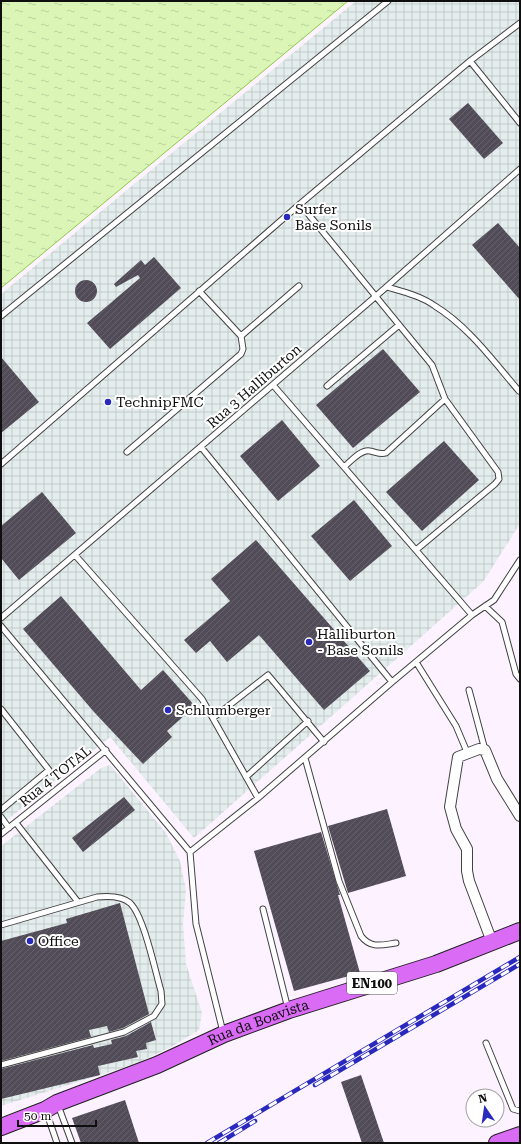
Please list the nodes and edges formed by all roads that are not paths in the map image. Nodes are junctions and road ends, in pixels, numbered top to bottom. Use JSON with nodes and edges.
{"nodes":[{"id":1,"x":388,"y":1,"type":"edge"},
{"id":2,"x":520,"y":22,"type":"edge"},
{"id":3,"x":470,"y":61,"type":"junction"},
{"id":4,"x":520,"y":123,"type":"edge"},
{"id":5,"x":520,"y":169,"type":"edge"},
{"id":6,"x":300,"y":204,"type":"junction"},
{"id":7,"x":299,"y":286,"type":"dead end"},
{"id":8,"x":387,"y":287,"type":"junction"},
{"id":9,"x":199,"y":291,"type":"junction"},
{"id":10,"x":375,"y":297,"type":"junction"},
{"id":11,"x":1,"y":316,"type":"edge"},
{"id":12,"x":399,"y":325,"type":"junction"},
{"id":13,"x":241,"y":336,"type":"junction"},
{"id":14,"x":273,"y":385,"type":"junction"},
{"id":15,"x":327,"y":386,"type":"dead end"},
{"id":16,"x":519,"y":391,"type":"dead end"},
{"id":17,"x":445,"y":399,"type":"junction"},
{"id":18,"x":201,"y":447,"type":"junction"},
{"id":19,"x":127,"y":452,"type":"dead end"},
{"id":20,"x":1,"y":464,"type":"edge"},
{"id":21,"x":344,"y":467,"type":"junction"},
{"id":22,"x":416,"y":550,"type":"junction"},
{"id":23,"x":75,"y":555,"type":"junction"},
{"id":24,"x":520,"y":560,"type":"edge"},
{"id":25,"x":485,"y":606,"type":"junction"},
{"id":26,"x":472,"y":615,"type":"junction"},
{"id":27,"x":1,"y":618,"type":"edge"},
{"id":28,"x":1,"y":626,"type":"edge"},
{"id":29,"x":416,"y":662,"type":"junction"},
{"id":30,"x":520,"y":679,"type":"edge"},
{"id":31,"x":392,"y":682,"type":"junction"},
{"id":32,"x":469,"y":690,"type":"dead end"},
{"id":33,"x":1,"y":709,"type":"edge"},
{"id":34,"x":213,"y":718,"type":"junction"},
{"id":35,"x":308,"y":721,"type":"junction"},
{"id":36,"x":324,"y":742,"type":"junction"},
{"id":37,"x":106,"y":750,"type":"junction"},
{"id":38,"x":485,"y":750,"type":"junction"},
{"id":39,"x":466,"y":752,"type":"junction"},
{"id":40,"x":305,"y":758,"type":"junction"},
{"id":41,"x":246,"y":778,"type":"junction"},
{"id":42,"x":258,"y":798,"type":"junction"},
{"id":43,"x":1,"y":810,"type":"edge"},
{"id":44,"x":520,"y":816,"type":"edge"},
{"id":45,"x":1,"y":817,"type":"edge"},
{"id":46,"x":16,"y":823,"type":"junction"},
{"id":47,"x":9,"y":828,"type":"junction"},
{"id":48,"x":1,"y":834,"type":"edge"},
{"id":49,"x":190,"y":852,"type":"junction"},
{"id":50,"x":78,"y":902,"type":"junction"},
{"id":51,"x":263,"y":909,"type":"dead end"},
{"id":52,"x":1,"y":925,"type":"edge"},
{"id":53,"x":520,"y":931,"type":"edge"},
{"id":54,"x":492,"y":942,"type":"junction"},
{"id":55,"x":396,"y":943,"type":"dead end"},
{"id":56,"x":289,"y":1010,"type":"junction"},
{"id":57,"x":224,"y":1034,"type":"junction"},
{"id":58,"x":486,"y":1043,"type":"dead end"},
{"id":59,"x":1,"y":1065,"type":"edge"},
{"id":60,"x":51,"y":1107,"type":"junction"},
{"id":61,"x":520,"y":1111,"type":"edge"},
{"id":62,"x":1,"y":1127,"type":"edge"},
{"id":63,"x":520,"y":1135,"type":"edge"},
{"id":64,"x":57,"y":1143,"type":"edge"},
{"id":65,"x":72,"y":1143,"type":"edge"},
{"id":66,"x":497,"y":1143,"type":"edge"}],
"edges":[{"from":1,"to":11,"type":"lane"},
{"from":2,"to":3,"type":"lane"},
{"from":3,"to":4,"type":"lane"},
{"from":3,"to":6,"type":"lane"},
{"from":5,"to":8,"type":"lane","name":"Rua 3 Halliburton"},
{"from":6,"to":9,"type":"lane"},
{"from":6,"to":10,"type":"lane"},
{"from":7,"to":13,"type":"lane"},
{"from":8,"to":10,"type":"lane","name":"Rua 3 Halliburton"},
{"from":8,"to":16,"type":"lane"},
{"from":9,"to":13,"type":"lane"},
{"from":9,"to":20,"type":"lane"},
{"from":10,"to":12,"type":"lane"},
{"from":10,"to":14,"type":"lane","name":"Rua 3 Halliburton"},
{"from":12,"to":15,"type":"lane"},
{"from":12,"to":17,"type":"lane"},
{"from":13,"to":19,"type":"lane"},
{"from":14,"to":18,"type":"lane","name":"Rua 3 Halliburton"},
{"from":14,"to":21,"type":"lane"},
{"from":17,"to":21,"type":"lane"},
{"from":17,"to":22,"type":"lane"},
{"from":18,"to":23,"type":"lane","name":"Rua 3 Halliburton"},
{"from":18,"to":31,"type":"lane"},
{"from":21,"to":22,"type":"lane"},
{"from":22,"to":26,"type":"lane"},
{"from":23,"to":27,"type":"lane","name":"Rua 3 Halliburton"},
{"from":23,"to":34,"type":"lane"},
{"from":24,"to":25,"type":"lane"},
{"from":25,"to":26,"type":"lane"},
{"from":25,"to":30,"type":"lane"},
{"from":26,"to":29,"type":"lane"},
{"from":28,"to":37,"type":"lane"},
{"from":29,"to":31,"type":"lane"},
{"from":29,"to":39,"type":"lane"},
{"from":31,"to":36,"type":"lane"},
{"from":32,"to":38,"type":"lane"},
{"from":33,"to":43,"type":"lane"},
{"from":34,"to":35,"type":"lane"},
{"from":34,"to":41,"type":"lane"},
{"from":35,"to":36,"type":"lane"},
{"from":35,"to":41,"type":"lane"},
{"from":36,"to":40,"type":"lane"},
{"from":37,"to":46,"type":"lane","name":"Rua 4 TOTAL"},
{"from":37,"to":49,"type":"lane"},
{"from":38,"to":39,"type":"street"},
{"from":38,"to":44,"type":"street"},
{"from":39,"to":54,"type":"street"},
{"from":40,"to":42,"type":"lane"},
{"from":40,"to":55,"type":"lane"},
{"from":41,"to":42,"type":"lane"},
{"from":42,"to":49,"type":"lane"},
{"from":45,"to":47,"type":"lane"},
{"from":46,"to":47,"type":"lane","name":"Rua 4 TOTAL"},
{"from":46,"to":50,"type":"lane"},
{"from":47,"to":48,"type":"lane","name":"Rua 4 TOTAL"},
{"from":49,"to":57,"type":"lane"},
{"from":50,"to":52,"type":"lane"},
{"from":50,"to":59,"type":"lane"},
{"from":51,"to":56,"type":"lane"},
{"from":53,"to":54,"type":"main road","name":"Rua da Boavista","number":"EN100"},
{"from":54,"to":56,"type":"main road","name":"Rua da Boavista","number":"EN100"},
{"from":56,"to":57,"type":"main road","name":"Rua da Boavista","number":"EN100"},
{"from":57,"to":60,"type":"main road","name":"Rua da Boavista","number":"EN100"},
{"from":58,"to":61,"type":"lane"},
{"from":60,"to":62,"type":"main road","name":"Rua da Boavista","number":"EN100"},
{"from":60,"to":64,"type":"lane"},
{"from":60,"to":65,"type":"lane"},
{"from":63,"to":66,"type":"main road"}]}
